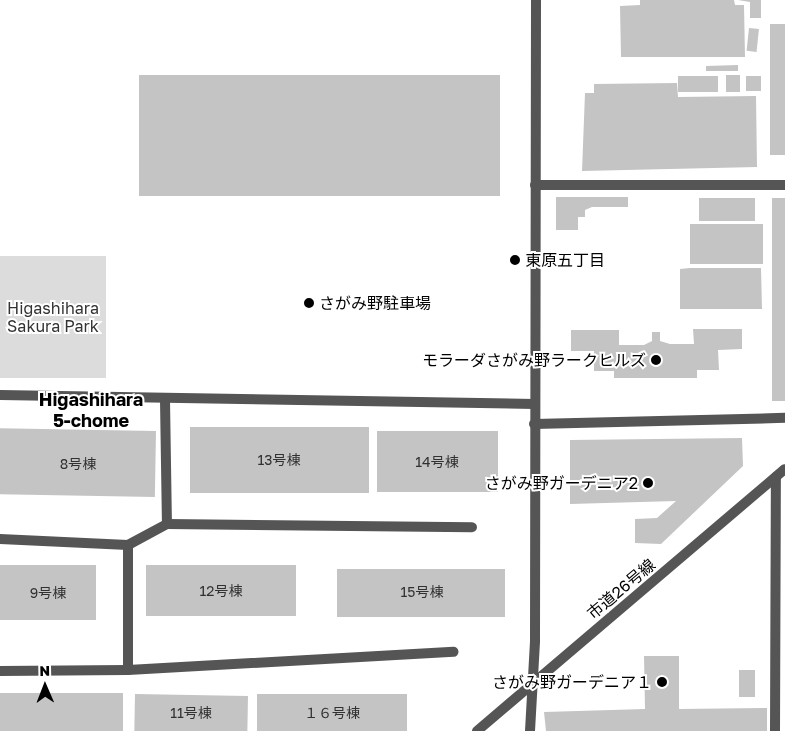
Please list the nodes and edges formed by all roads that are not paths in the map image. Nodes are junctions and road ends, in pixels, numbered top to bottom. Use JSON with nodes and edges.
{"nodes":[{"id":1,"x":536,"y":0,"type":"edge"},
{"id":2,"x":535,"y":185,"type":"junction"},
{"id":3,"x":785,"y":185,"type":"edge"},
{"id":4,"x":0,"y":395,"type":"edge"},
{"id":5,"x":165,"y":400,"type":"junction"},
{"id":6,"x":535,"y":404,"type":"junction"},
{"id":7,"x":785,"y":418,"type":"edge"},
{"id":8,"x":534,"y":424,"type":"junction"},
{"id":9,"x":785,"y":469,"type":"edge"},
{"id":10,"x":776,"y":477,"type":"junction"},
{"id":11,"x":167,"y":524,"type":"junction"},
{"id":12,"x":472,"y":527,"type":"dead end"},
{"id":13,"x":0,"y":539,"type":"edge"},
{"id":14,"x":128,"y":545,"type":"junction"},
{"id":15,"x":454,"y":652,"type":"dead end"},
{"id":16,"x":128,"y":670,"type":"junction"},
{"id":17,"x":0,"y":671,"type":"edge"},
{"id":18,"x":532,"y":684,"type":"junction"},
{"id":19,"x":477,"y":731,"type":"edge"},
{"id":20,"x":530,"y":731,"type":"edge"},
{"id":21,"x":775,"y":731,"type":"edge"}],
"edges":[{"from":1,"to":2,"type":"street"},
{"from":2,"to":3,"type":"street"},
{"from":2,"to":6,"type":"street"},
{"from":4,"to":5,"type":"street"},
{"from":5,"to":6,"type":"street"},
{"from":5,"to":11,"type":"street"},
{"from":6,"to":8,"type":"street"},
{"from":7,"to":8,"type":"street"},
{"from":8,"to":18,"type":"street"},
{"from":9,"to":10,"type":"street","name":"市道26号線"},
{"from":10,"to":18,"type":"street","name":"市道26号線"},
{"from":10,"to":21,"type":"street"},
{"from":11,"to":12,"type":"street"},
{"from":11,"to":14,"type":"street"},
{"from":13,"to":14,"type":"street"},
{"from":14,"to":16,"type":"street"},
{"from":15,"to":16,"type":"street"},
{"from":16,"to":17,"type":"street"},
{"from":18,"to":19,"type":"street","name":"市道26号線"},
{"from":18,"to":20,"type":"street"}]}
